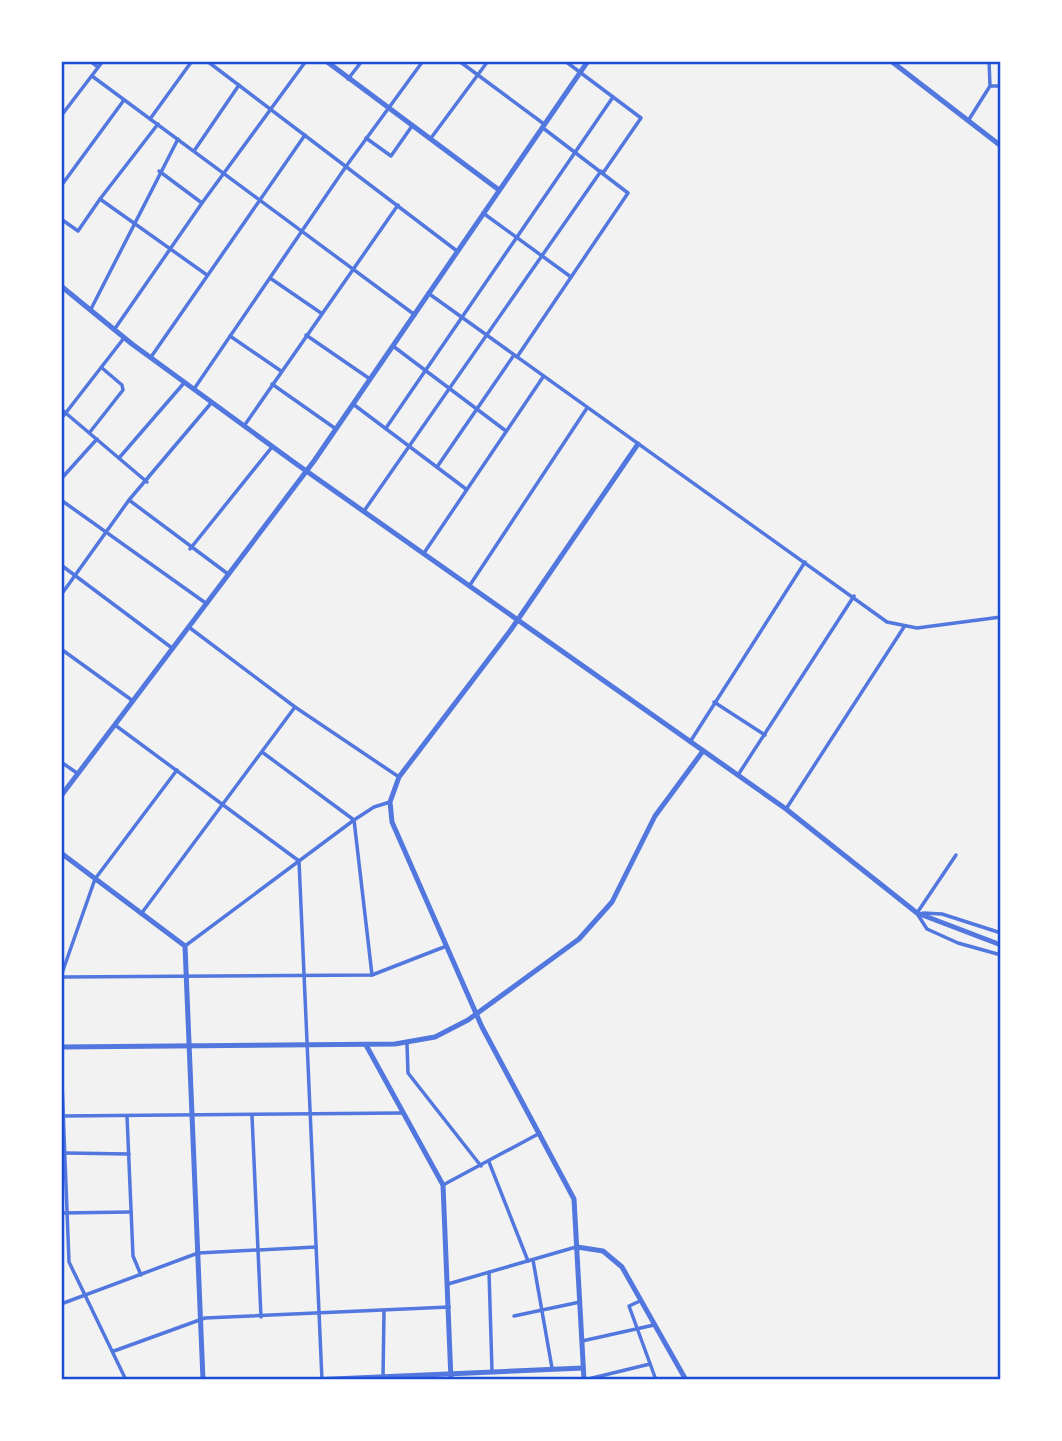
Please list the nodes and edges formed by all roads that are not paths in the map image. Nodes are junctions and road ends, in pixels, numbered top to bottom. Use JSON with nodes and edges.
{"nodes":[{"id":1,"x":90,"y":61,"type":"edge"},
{"id":2,"x":103,"y":61,"type":"edge"},
{"id":3,"x":192,"y":61,"type":"edge"},
{"id":4,"x":207,"y":61,"type":"edge"},
{"id":5,"x":306,"y":61,"type":"edge"},
{"id":6,"x":326,"y":61,"type":"edge"},
{"id":7,"x":362,"y":61,"type":"edge"},
{"id":8,"x":423,"y":61,"type":"edge"},
{"id":9,"x":459,"y":61,"type":"edge"},
{"id":10,"x":488,"y":61,"type":"edge"},
{"id":11,"x":565,"y":61,"type":"edge"},
{"id":12,"x":588,"y":61,"type":"edge"},
{"id":13,"x":891,"y":61,"type":"edge"},
{"id":14,"x":989,"y":61,"type":"edge"},
{"id":15,"x":98,"y":67,"type":"junction"},
{"id":16,"x":580,"y":73,"type":"junction"},
{"id":17,"x":92,"y":76,"type":"junction"},
{"id":18,"x":477,"y":76,"type":"junction"},
{"id":19,"x":348,"y":79,"type":"junction"},
{"id":20,"x":239,"y":85,"type":"junction"},
{"id":21,"x":990,"y":86,"type":"junction"},
{"id":22,"x":1001,"y":86,"type":"edge"},
{"id":23,"x":613,"y":97,"type":"junction"},
{"id":24,"x":124,"y":100,"type":"junction"},
{"id":25,"x":388,"y":107,"type":"junction"},
{"id":26,"x":271,"y":110,"type":"junction"},
{"id":27,"x":61,"y":116,"type":"edge"},
{"id":28,"x":150,"y":119,"type":"junction"},
{"id":29,"x":968,"y":121,"type":"junction"},
{"id":30,"x":158,"y":124,"type":"junction"},
{"id":31,"x":413,"y":125,"type":"junction"},
{"id":32,"x":543,"y":125,"type":"junction"},
{"id":33,"x":305,"y":135,"type":"junction"},
{"id":34,"x":366,"y":138,"type":"junction"},
{"id":35,"x":178,"y":139,"type":"junction"},
{"id":36,"x":429,"y":139,"type":"junction"},
{"id":37,"x":1001,"y":146,"type":"edge"},
{"id":38,"x":194,"y":151,"type":"junction"},
{"id":39,"x":575,"y":152,"type":"junction"},
{"id":40,"x":347,"y":165,"type":"junction"},
{"id":41,"x":159,"y":171,"type":"junction"},
{"id":42,"x":602,"y":172,"type":"junction"},
{"id":43,"x":224,"y":173,"type":"junction"},
{"id":44,"x":61,"y":186,"type":"edge"},
{"id":45,"x":499,"y":190,"type":"junction"},
{"id":46,"x":100,"y":199,"type":"junction"},
{"id":47,"x":260,"y":200,"type":"junction"},
{"id":48,"x":202,"y":203,"type":"junction"},
{"id":49,"x":398,"y":205,"type":"junction"},
{"id":50,"x":483,"y":213,"type":"junction"},
{"id":51,"x":61,"y":219,"type":"edge"},
{"id":52,"x":133,"y":222,"type":"junction"},
{"id":53,"x":302,"y":230,"type":"junction"},
{"id":54,"x":518,"y":235,"type":"junction"},
{"id":55,"x":170,"y":249,"type":"junction"},
{"id":56,"x":457,"y":251,"type":"junction"},
{"id":57,"x":543,"y":254,"type":"junction"},
{"id":58,"x":352,"y":268,"type":"junction"},
{"id":59,"x":207,"y":275,"type":"junction"},
{"id":60,"x":571,"y":277,"type":"junction"},
{"id":61,"x":270,"y":278,"type":"junction"},
{"id":62,"x":61,"y":286,"type":"edge"},
{"id":63,"x":428,"y":293,"type":"junction"},
{"id":64,"x":90,"y":311,"type":"junction"},
{"id":65,"x":321,"y":313,"type":"junction"},
{"id":66,"x":415,"y":315,"type":"junction"},
{"id":67,"x":461,"y":317,"type":"junction"},
{"id":68,"x":114,"y":330,"type":"junction"},
{"id":69,"x":306,"y":335,"type":"junction"},
{"id":70,"x":230,"y":336,"type":"junction"},
{"id":71,"x":487,"y":336,"type":"junction"},
{"id":72,"x":124,"y":338,"type":"junction"},
{"id":73,"x":393,"y":346,"type":"junction"},
{"id":74,"x":516,"y":356,"type":"junction"},
{"id":75,"x":151,"y":357,"type":"junction"},
{"id":76,"x":102,"y":368,"type":"junction"},
{"id":77,"x":426,"y":370,"type":"junction"},
{"id":78,"x":281,"y":371,"type":"junction"},
{"id":79,"x":543,"y":377,"type":"junction"},
{"id":80,"x":370,"y":379,"type":"junction"},
{"id":81,"x":185,"y":382,"type":"junction"},
{"id":82,"x":272,"y":384,"type":"junction"},
{"id":83,"x":194,"y":389,"type":"junction"},
{"id":84,"x":452,"y":389,"type":"junction"},
{"id":85,"x":212,"y":402,"type":"junction"},
{"id":86,"x":353,"y":404,"type":"junction"},
{"id":87,"x":587,"y":408,"type":"junction"},
{"id":88,"x":61,"y":409,"type":"edge"},
{"id":89,"x":477,"y":409,"type":"junction"},
{"id":90,"x":66,"y":413,"type":"junction"},
{"id":91,"x":61,"y":419,"type":"edge"},
{"id":92,"x":244,"y":425,"type":"junction"},
{"id":93,"x":386,"y":428,"type":"junction"},
{"id":94,"x":336,"y":429,"type":"junction"},
{"id":95,"x":506,"y":431,"type":"junction"},
{"id":96,"x":90,"y":432,"type":"junction"},
{"id":97,"x":97,"y":438,"type":"junction"},
{"id":98,"x":638,"y":444,"type":"junction"},
{"id":99,"x":272,"y":446,"type":"junction"},
{"id":100,"x":411,"y":448,"type":"junction"},
{"id":101,"x":119,"y":458,"type":"junction"},
{"id":102,"x":437,"y":467,"type":"junction"},
{"id":103,"x":307,"y":471,"type":"junction"},
{"id":104,"x":61,"y":479,"type":"edge"},
{"id":105,"x":147,"y":482,"type":"junction"},
{"id":106,"x":467,"y":490,"type":"junction"},
{"id":107,"x":61,"y":500,"type":"edge"},
{"id":108,"x":129,"y":500,"type":"junction"},
{"id":109,"x":365,"y":511,"type":"junction"},
{"id":110,"x":106,"y":532,"type":"junction"},
{"id":111,"x":190,"y":548,"type":"junction"},
{"id":112,"x":424,"y":553,"type":"junction"},
{"id":113,"x":805,"y":562,"type":"junction"},
{"id":114,"x":61,"y":565,"type":"edge"},
{"id":115,"x":75,"y":575,"type":"junction"},
{"id":116,"x":229,"y":575,"type":"junction"},
{"id":117,"x":470,"y":585,"type":"junction"},
{"id":118,"x":61,"y":595,"type":"edge"},
{"id":119,"x":854,"y":596,"type":"junction"},
{"id":120,"x":207,"y":604,"type":"junction"},
{"id":121,"x":1001,"y":617,"type":"edge"},
{"id":122,"x":517,"y":619,"type":"junction"},
{"id":123,"x":904,"y":627,"type":"junction"},
{"id":124,"x":190,"y":628,"type":"junction"},
{"id":125,"x":61,"y":649,"type":"edge"},
{"id":126,"x":173,"y":649,"type":"junction"},
{"id":127,"x":133,"y":701,"type":"junction"},
{"id":128,"x":714,"y":702,"type":"junction"},
{"id":129,"x":295,"y":706,"type":"junction"},
{"id":130,"x":115,"y":725,"type":"junction"},
{"id":131,"x":765,"y":735,"type":"junction"},
{"id":132,"x":690,"y":742,"type":"junction"},
{"id":133,"x":703,"y":751,"type":"junction"},
{"id":134,"x":261,"y":752,"type":"junction"},
{"id":135,"x":61,"y":762,"type":"edge"},
{"id":136,"x":177,"y":769,"type":"junction"},
{"id":137,"x":77,"y":774,"type":"junction"},
{"id":138,"x":738,"y":775,"type":"junction"},
{"id":139,"x":399,"y":777,"type":"junction"},
{"id":140,"x":61,"y":796,"type":"edge"},
{"id":141,"x":390,"y":802,"type":"junction"},
{"id":142,"x":224,"y":805,"type":"junction"},
{"id":143,"x":786,"y":809,"type":"junction"},
{"id":144,"x":354,"y":820,"type":"junction"},
{"id":145,"x":61,"y":853,"type":"edge"},
{"id":146,"x":956,"y":855,"type":"dead end"},
{"id":147,"x":299,"y":861,"type":"junction"},
{"id":148,"x":95,"y":878,"type":"junction"},
{"id":149,"x":917,"y":913,"type":"junction"},
{"id":150,"x":141,"y":914,"type":"junction"},
{"id":151,"x":1001,"y":933,"type":"edge"},
{"id":152,"x":1001,"y":945,"type":"edge"},
{"id":153,"x":185,"y":946,"type":"junction"},
{"id":154,"x":444,"y":947,"type":"junction"},
{"id":155,"x":1001,"y":955,"type":"edge"},
{"id":156,"x":372,"y":975,"type":"junction"},
{"id":157,"x":61,"y":976,"type":"edge"},
{"id":158,"x":304,"y":976,"type":"junction"},
{"id":159,"x":186,"y":977,"type":"junction"},
{"id":160,"x":477,"y":1012,"type":"junction"},
{"id":161,"x":407,"y":1044,"type":"junction"},
{"id":162,"x":189,"y":1045,"type":"junction"},
{"id":163,"x":307,"y":1045,"type":"junction"},
{"id":164,"x":366,"y":1045,"type":"junction"},
{"id":165,"x":61,"y":1047,"type":"edge"},
{"id":166,"x":61,"y":1057,"type":"edge"},
{"id":167,"x":403,"y":1113,"type":"junction"},
{"id":168,"x":192,"y":1115,"type":"junction"},
{"id":169,"x":252,"y":1115,"type":"junction"},
{"id":170,"x":310,"y":1115,"type":"junction"},
{"id":171,"x":63,"y":1116,"type":"edge"},
{"id":172,"x":127,"y":1116,"type":"junction"},
{"id":173,"x":541,"y":1133,"type":"junction"},
{"id":174,"x":65,"y":1153,"type":"junction"},
{"id":175,"x":129,"y":1154,"type":"junction"},
{"id":176,"x":489,"y":1162,"type":"junction"},
{"id":177,"x":481,"y":1166,"type":"junction"},
{"id":178,"x":443,"y":1185,"type":"junction"},
{"id":179,"x":67,"y":1212,"type":"junction"},
{"id":180,"x":131,"y":1212,"type":"junction"},
{"id":181,"x":61,"y":1213,"type":"edge"},
{"id":182,"x":316,"y":1247,"type":"junction"},
{"id":183,"x":578,"y":1247,"type":"junction"},
{"id":184,"x":258,"y":1250,"type":"junction"},
{"id":185,"x":198,"y":1253,"type":"junction"},
{"id":186,"x":68,"y":1256,"type":"junction"},
{"id":187,"x":61,"y":1258,"type":"edge"},
{"id":188,"x":530,"y":1260,"type":"junction"},
{"id":189,"x":489,"y":1272,"type":"junction"},
{"id":190,"x":141,"y":1275,"type":"junction"},
{"id":191,"x":447,"y":1284,"type":"junction"},
{"id":192,"x":86,"y":1294,"type":"junction"},
{"id":193,"x":640,"y":1301,"type":"junction"},
{"id":194,"x":580,"y":1302,"type":"junction"},
{"id":195,"x":61,"y":1304,"type":"edge"},
{"id":196,"x":449,"y":1307,"type":"junction"},
{"id":197,"x":384,"y":1311,"type":"junction"},
{"id":198,"x":540,"y":1311,"type":"junction"},
{"id":199,"x":319,"y":1314,"type":"junction"},
{"id":200,"x":514,"y":1316,"type":"dead end"},
{"id":201,"x":261,"y":1317,"type":"junction"},
{"id":202,"x":200,"y":1320,"type":"junction"},
{"id":203,"x":654,"y":1325,"type":"junction"},
{"id":204,"x":638,"y":1329,"type":"junction"},
{"id":205,"x":582,"y":1341,"type":"junction"},
{"id":206,"x":114,"y":1351,"type":"junction"},
{"id":207,"x":650,"y":1364,"type":"junction"},
{"id":208,"x":552,"y":1368,"type":"junction"},
{"id":209,"x":583,"y":1368,"type":"junction"},
{"id":210,"x":492,"y":1371,"type":"junction"},
{"id":211,"x":451,"y":1376,"type":"edge"},
{"id":212,"x":383,"y":1377,"type":"junction"},
{"id":213,"x":321,"y":1379,"type":"edge"},
{"id":214,"x":126,"y":1380,"type":"edge"},
{"id":215,"x":203,"y":1380,"type":"edge"},
{"id":216,"x":310,"y":1380,"type":"edge"},
{"id":217,"x":584,"y":1380,"type":"edge"},
{"id":218,"x":656,"y":1380,"type":"edge"},
{"id":219,"x":686,"y":1380,"type":"edge"}],
"edges":[{"from":1,"to":15,"type":"street"},
{"from":2,"to":15,"type":"street"},
{"from":3,"to":28,"type":"street"},
{"from":4,"to":20,"type":"street"},
{"from":5,"to":26,"type":"street"},
{"from":6,"to":19,"type":"street"},
{"from":7,"to":19,"type":"street"},
{"from":8,"to":25,"type":"street"},
{"from":9,"to":18,"type":"street"},
{"from":10,"to":18,"type":"street"},
{"from":11,"to":16,"type":"street"},
{"from":12,"to":16,"type":"street"},
{"from":13,"to":29,"type":"street"},
{"from":14,"to":21,"type":"street"},
{"from":15,"to":17,"type":"street"},
{"from":16,"to":23,"type":"street"},
{"from":16,"to":32,"type":"street"},
{"from":17,"to":24,"type":"street"},
{"from":17,"to":27,"type":"street"},
{"from":18,"to":32,"type":"street"},
{"from":18,"to":36,"type":"street"},
{"from":19,"to":25,"type":"street"},
{"from":20,"to":26,"type":"street"},
{"from":20,"to":38,"type":"street"},
{"from":21,"to":22,"type":"street"},
{"from":21,"to":29,"type":"street"},
{"from":23,"to":39,"type":"street"},
{"from":23,"to":42,"type":"street"},
{"from":24,"to":28,"type":"street"},
{"from":24,"to":44,"type":"street"},
{"from":25,"to":31,"type":"street"},
{"from":25,"to":34,"type":"street"},
{"from":26,"to":33,"type":"street"},
{"from":26,"to":43,"type":"street"},
{"from":28,"to":30,"type":"street"},
{"from":29,"to":37,"type":"street"},
{"from":30,"to":35,"type":"street"},
{"from":30,"to":46,"type":"street"},
{"from":31,"to":34,"type":"street"},
{"from":31,"to":36,"type":"street"},
{"from":32,"to":39,"type":"street"},
{"from":32,"to":45,"type":"street"},
{"from":33,"to":40,"type":"street"},
{"from":33,"to":47,"type":"street"},
{"from":34,"to":40,"type":"street"},
{"from":35,"to":38,"type":"street"},
{"from":35,"to":41,"type":"street"},
{"from":36,"to":45,"type":"street"},
{"from":38,"to":43,"type":"street"},
{"from":39,"to":42,"type":"street"},
{"from":39,"to":54,"type":"street"},
{"from":40,"to":49,"type":"street"},
{"from":40,"to":53,"type":"street"},
{"from":41,"to":48,"type":"street"},
{"from":41,"to":52,"type":"street"},
{"from":42,"to":57,"type":"street"},
{"from":42,"to":60,"type":"street"},
{"from":43,"to":47,"type":"street"},
{"from":43,"to":48,"type":"street"},
{"from":45,"to":50,"type":"street"},
{"from":46,"to":51,"type":"street"},
{"from":46,"to":52,"type":"street"},
{"from":47,"to":53,"type":"street"},
{"from":47,"to":59,"type":"street"},
{"from":48,"to":55,"type":"street"},
{"from":49,"to":56,"type":"street"},
{"from":49,"to":58,"type":"street"},
{"from":50,"to":54,"type":"street"},
{"from":50,"to":56,"type":"street"},
{"from":52,"to":55,"type":"street"},
{"from":52,"to":64,"type":"street"},
{"from":53,"to":58,"type":"street"},
{"from":53,"to":61,"type":"street"},
{"from":54,"to":57,"type":"street"},
{"from":54,"to":67,"type":"street"},
{"from":55,"to":59,"type":"street"},
{"from":55,"to":68,"type":"street"},
{"from":56,"to":63,"type":"street"},
{"from":57,"to":60,"type":"street"},
{"from":57,"to":71,"type":"street"},
{"from":58,"to":65,"type":"street"},
{"from":58,"to":66,"type":"street"},
{"from":59,"to":75,"type":"street"},
{"from":60,"to":74,"type":"street"},
{"from":61,"to":65,"type":"street"},
{"from":61,"to":70,"type":"street"},
{"from":62,"to":64,"type":"street"},
{"from":63,"to":66,"type":"street"},
{"from":63,"to":67,"type":"street"},
{"from":64,"to":68,"type":"street"},
{"from":65,"to":69,"type":"street"},
{"from":66,"to":73,"type":"street"},
{"from":67,"to":71,"type":"street"},
{"from":67,"to":77,"type":"street"},
{"from":68,"to":72,"type":"street"},
{"from":69,"to":78,"type":"street"},
{"from":69,"to":80,"type":"street"},
{"from":70,"to":78,"type":"street"},
{"from":70,"to":83,"type":"street"},
{"from":71,"to":74,"type":"street"},
{"from":71,"to":84,"type":"street"},
{"from":72,"to":75,"type":"street"},
{"from":72,"to":76,"type":"street"},
{"from":73,"to":77,"type":"street"},
{"from":73,"to":80,"type":"street"},
{"from":74,"to":79,"type":"street"},
{"from":74,"to":89,"type":"street"},
{"from":75,"to":81,"type":"street"},
{"from":76,"to":90,"type":"street"},
{"from":76,"to":96,"type":"street"},
{"from":77,"to":84,"type":"street"},
{"from":77,"to":93,"type":"street"},
{"from":78,"to":82,"type":"street"},
{"from":79,"to":87,"type":"street"},
{"from":79,"to":95,"type":"street"},
{"from":80,"to":86,"type":"street"},
{"from":81,"to":83,"type":"street"},
{"from":81,"to":101,"type":"street"},
{"from":82,"to":92,"type":"street"},
{"from":82,"to":94,"type":"street"},
{"from":83,"to":85,"type":"street"},
{"from":84,"to":89,"type":"street"},
{"from":84,"to":100,"type":"street"},
{"from":85,"to":92,"type":"street"},
{"from":85,"to":105,"type":"street"},
{"from":86,"to":93,"type":"street"},
{"from":86,"to":94,"type":"street"},
{"from":87,"to":98,"type":"street"},
{"from":87,"to":117,"type":"street"},
{"from":88,"to":90,"type":"street"},
{"from":89,"to":95,"type":"street"},
{"from":89,"to":102,"type":"street"},
{"from":90,"to":91,"type":"street"},
{"from":90,"to":96,"type":"street"},
{"from":92,"to":99,"type":"street"},
{"from":93,"to":100,"type":"street"},
{"from":94,"to":103,"type":"street"},
{"from":95,"to":106,"type":"street"},
{"from":96,"to":97,"type":"street"},
{"from":97,"to":101,"type":"street"},
{"from":97,"to":104,"type":"street"},
{"from":98,"to":113,"type":"street"},
{"from":98,"to":122,"type":"street"},
{"from":99,"to":103,"type":"street"},
{"from":99,"to":111,"type":"street"},
{"from":100,"to":102,"type":"street"},
{"from":100,"to":109,"type":"street"},
{"from":101,"to":105,"type":"street"},
{"from":102,"to":106,"type":"street"},
{"from":103,"to":109,"type":"street"},
{"from":103,"to":116,"type":"street"},
{"from":105,"to":108,"type":"street"},
{"from":106,"to":112,"type":"street"},
{"from":107,"to":110,"type":"street"},
{"from":108,"to":110,"type":"street"},
{"from":108,"to":111,"type":"street"},
{"from":109,"to":112,"type":"street"},
{"from":110,"to":115,"type":"street"},
{"from":110,"to":120,"type":"street"},
{"from":111,"to":116,"type":"street"},
{"from":112,"to":117,"type":"street"},
{"from":113,"to":119,"type":"street"},
{"from":113,"to":128,"type":"street"},
{"from":114,"to":115,"type":"street"},
{"from":115,"to":118,"type":"street"},
{"from":115,"to":126,"type":"street"},
{"from":116,"to":120,"type":"street"},
{"from":117,"to":122,"type":"street"},
{"from":119,"to":123,"type":"street"},
{"from":119,"to":131,"type":"street"},
{"from":120,"to":124,"type":"street"},
{"from":121,"to":123,"type":"street"},
{"from":122,"to":132,"type":"street"},
{"from":122,"to":139,"type":"street"},
{"from":123,"to":143,"type":"street"},
{"from":124,"to":126,"type":"street"},
{"from":124,"to":129,"type":"street"},
{"from":125,"to":127,"type":"street"},
{"from":126,"to":127,"type":"street"},
{"from":127,"to":130,"type":"street"},
{"from":128,"to":131,"type":"street"},
{"from":128,"to":132,"type":"street"},
{"from":129,"to":134,"type":"street"},
{"from":129,"to":139,"type":"street"},
{"from":130,"to":136,"type":"street"},
{"from":130,"to":137,"type":"street"},
{"from":131,"to":138,"type":"street"},
{"from":132,"to":133,"type":"street"},
{"from":133,"to":138,"type":"street"},
{"from":133,"to":160,"type":"street"},
{"from":134,"to":142,"type":"street"},
{"from":134,"to":144,"type":"street"},
{"from":135,"to":137,"type":"street"},
{"from":136,"to":142,"type":"street"},
{"from":136,"to":148,"type":"street"},
{"from":137,"to":140,"type":"street"},
{"from":138,"to":143,"type":"street"},
{"from":139,"to":141,"type":"street"},
{"from":141,"to":144,"type":"street"},
{"from":141,"to":154,"type":"street"},
{"from":142,"to":147,"type":"street"},
{"from":142,"to":150,"type":"street"},
{"from":143,"to":149,"type":"street"},
{"from":144,"to":147,"type":"street"},
{"from":144,"to":156,"type":"street"},
{"from":145,"to":148,"type":"street"},
{"from":146,"to":149,"type":"street"},
{"from":147,"to":153,"type":"street"},
{"from":147,"to":158,"type":"street"},
{"from":148,"to":150,"type":"street"},
{"from":148,"to":157,"type":"street"},
{"from":149,"to":151,"type":"street"},
{"from":149,"to":152,"type":"street"},
{"from":149,"to":155,"type":"street"},
{"from":150,"to":153,"type":"street"},
{"from":153,"to":159,"type":"street"},
{"from":154,"to":156,"type":"street"},
{"from":154,"to":160,"type":"street"},
{"from":156,"to":158,"type":"street"},
{"from":157,"to":159,"type":"street"},
{"from":158,"to":159,"type":"street"},
{"from":158,"to":163,"type":"street"},
{"from":159,"to":162,"type":"street"},
{"from":160,"to":161,"type":"street"},
{"from":160,"to":173,"type":"street"},
{"from":161,"to":164,"type":"street"},
{"from":161,"to":177,"type":"street"},
{"from":162,"to":163,"type":"street"},
{"from":162,"to":165,"type":"street"},
{"from":162,"to":168,"type":"street"},
{"from":163,"to":164,"type":"street"},
{"from":163,"to":170,"type":"street"},
{"from":164,"to":167,"type":"street"},
{"from":166,"to":171,"type":"street"},
{"from":167,"to":170,"type":"street"},
{"from":167,"to":178,"type":"street"},
{"from":168,"to":169,"type":"street"},
{"from":168,"to":172,"type":"street"},
{"from":168,"to":185,"type":"street"},
{"from":169,"to":170,"type":"street"},
{"from":169,"to":184,"type":"street"},
{"from":170,"to":182,"type":"street"},
{"from":171,"to":172,"type":"street"},
{"from":171,"to":174,"type":"street"},
{"from":172,"to":175,"type":"street"},
{"from":173,"to":176,"type":"street"},
{"from":173,"to":183,"type":"street"},
{"from":174,"to":175,"type":"street"},
{"from":174,"to":179,"type":"street"},
{"from":175,"to":180,"type":"street"},
{"from":176,"to":177,"type":"street"},
{"from":176,"to":188,"type":"street"},
{"from":177,"to":178,"type":"street"},
{"from":178,"to":191,"type":"street"},
{"from":179,"to":180,"type":"street"},
{"from":179,"to":181,"type":"street"},
{"from":179,"to":186,"type":"street"},
{"from":180,"to":190,"type":"street"},
{"from":182,"to":184,"type":"street"},
{"from":182,"to":199,"type":"street"},
{"from":183,"to":188,"type":"street"},
{"from":183,"to":193,"type":"street"},
{"from":183,"to":194,"type":"street"},
{"from":184,"to":185,"type":"street"},
{"from":184,"to":201,"type":"street"},
{"from":185,"to":190,"type":"street"},
{"from":185,"to":202,"type":"street"},
{"from":186,"to":187,"type":"street"},
{"from":186,"to":192,"type":"street"},
{"from":188,"to":189,"type":"street"},
{"from":188,"to":198,"type":"street"},
{"from":189,"to":191,"type":"street"},
{"from":189,"to":210,"type":"street"},
{"from":190,"to":192,"type":"street"},
{"from":191,"to":196,"type":"street"},
{"from":192,"to":195,"type":"street"},
{"from":192,"to":206,"type":"street"},
{"from":193,"to":203,"type":"street"},
{"from":193,"to":204,"type":"street"},
{"from":194,"to":198,"type":"street"},
{"from":194,"to":205,"type":"street"},
{"from":196,"to":197,"type":"street"},
{"from":196,"to":211,"type":"street"},
{"from":197,"to":199,"type":"street"},
{"from":197,"to":212,"type":"street"},
{"from":198,"to":200,"type":"street"},
{"from":198,"to":208,"type":"street"},
{"from":199,"to":201,"type":"street"},
{"from":199,"to":213,"type":"street"},
{"from":201,"to":202,"type":"street"},
{"from":202,"to":206,"type":"street"},
{"from":202,"to":215,"type":"street"},
{"from":203,"to":204,"type":"street"},
{"from":203,"to":219,"type":"street"},
{"from":204,"to":205,"type":"street"},
{"from":204,"to":207,"type":"street"},
{"from":205,"to":209,"type":"street"},
{"from":206,"to":214,"type":"street"},
{"from":207,"to":217,"type":"street"},
{"from":207,"to":218,"type":"street"},
{"from":208,"to":209,"type":"street"},
{"from":208,"to":210,"type":"street"},
{"from":209,"to":217,"type":"street"},
{"from":210,"to":211,"type":"street"},
{"from":211,"to":212,"type":"street"},
{"from":212,"to":213,"type":"street"},
{"from":213,"to":216,"type":"street"}]}
